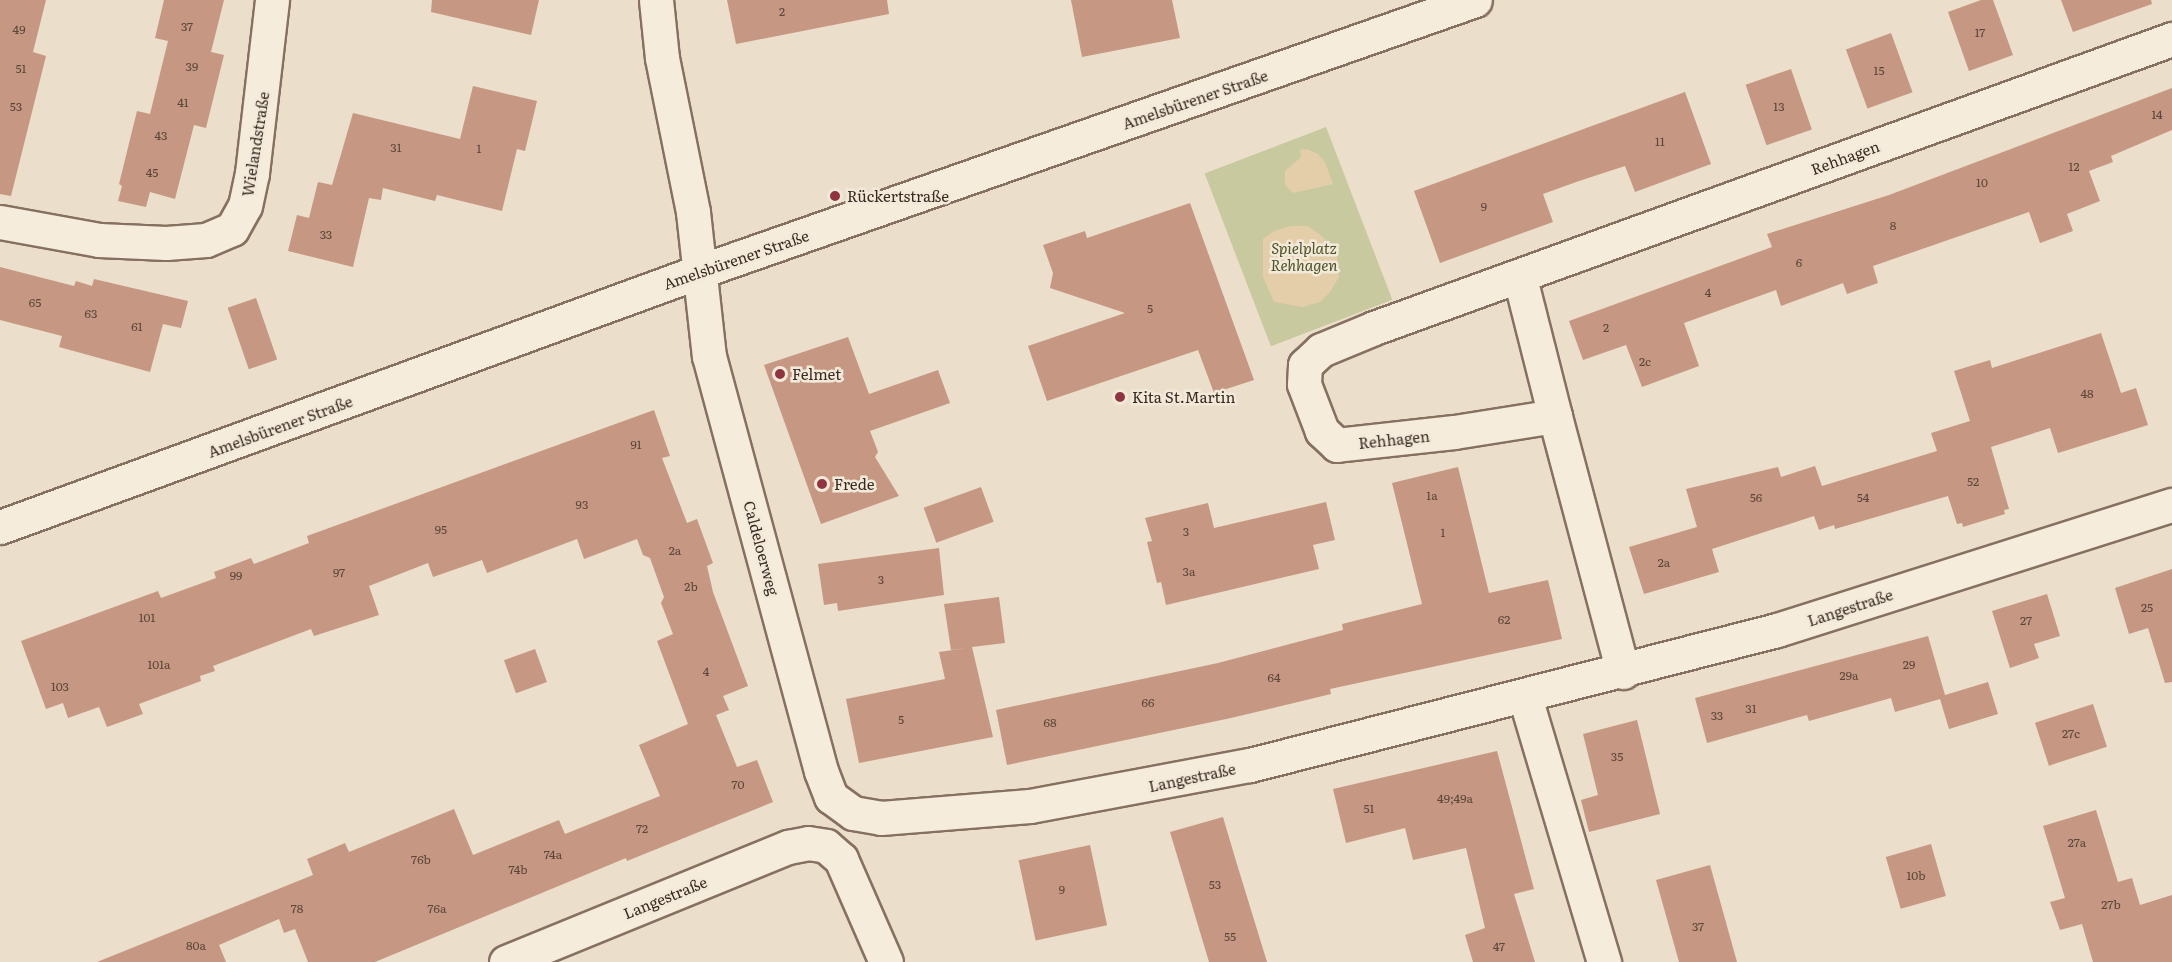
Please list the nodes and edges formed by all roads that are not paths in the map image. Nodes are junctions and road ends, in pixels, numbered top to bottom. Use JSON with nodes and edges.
{"nodes":[{"id":1,"x":272,"y":0,"type":"edge"},
{"id":2,"x":656,"y":0,"type":"edge"},
{"id":3,"x":1475,"y":0,"type":"edge"},
{"id":4,"x":2172,"y":39,"type":"edge"},
{"id":5,"x":0,"y":222,"type":"edge"},
{"id":6,"x":698,"y":272,"type":"junction"},
{"id":7,"x":1520,"y":278,"type":"junction"},
{"id":8,"x":1555,"y":416,"type":"junction"},
{"id":9,"x":2172,"y":506,"type":"edge"},
{"id":10,"x":0,"y":527,"type":"edge"},
{"id":11,"x":1623,"y":672,"type":"junction"},
{"id":12,"x":1525,"y":697,"type":"junction"},
{"id":13,"x":853,"y":813,"type":"joint"},
{"id":14,"x":506,"y":962,"type":"edge"},
{"id":15,"x":886,"y":962,"type":"edge"},
{"id":16,"x":1604,"y":962,"type":"edge"}],
"edges":[{"from":1,"to":5,"type":"street","name":"Wielandstraße"},
{"from":2,"to":6,"type":"street"},
{"from":3,"to":6,"type":"street","name":"Amelsbürener Straße"},
{"from":4,"to":7,"type":"street","name":"Rehhagen"},
{"from":6,"to":10,"type":"street","name":"Amelsbürener Straße"},
{"from":6,"to":13,"type":"street","name":"Caldeloerweg"},
{"from":7,"to":8,"type":"street"},
{"from":7,"to":8,"type":"street","name":"Rehhagen"},
{"from":8,"to":11,"type":"street"},
{"from":9,"to":11,"type":"street","name":"Langestraße"},
{"from":11,"to":12,"type":"street","name":"Langestraße"},
{"from":12,"to":13,"type":"street","name":"Langestraße"},
{"from":12,"to":16,"type":"street"},
{"from":14,"to":15,"type":"street","name":"Langestraße"}]}
